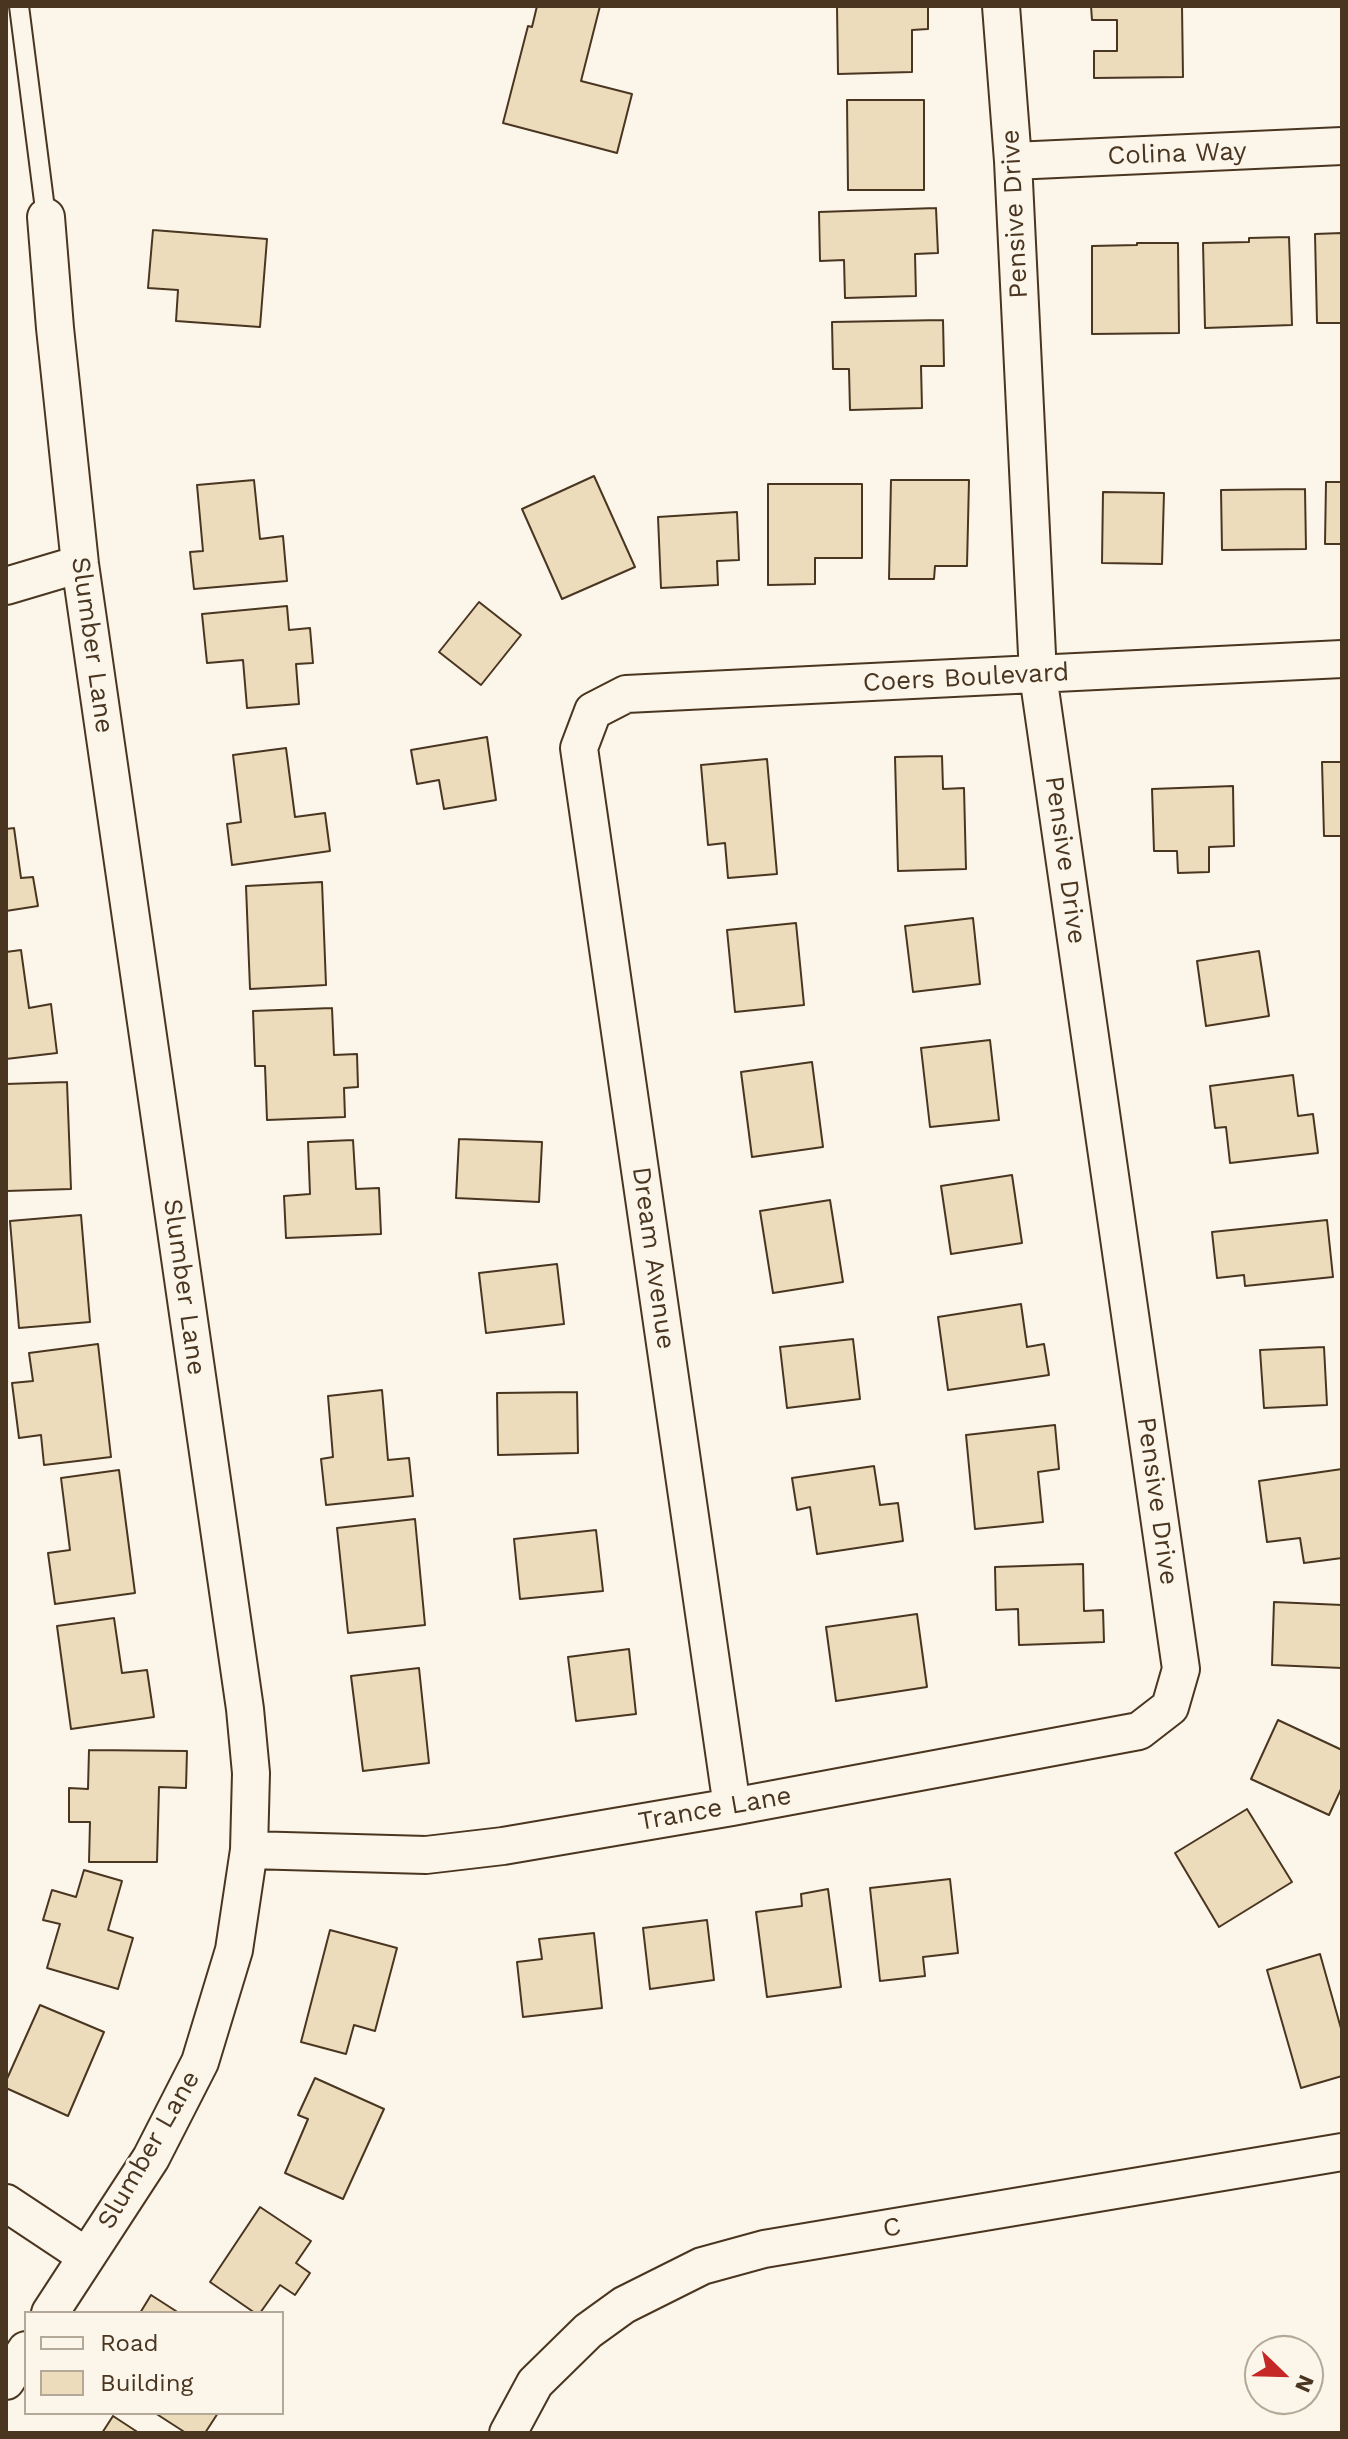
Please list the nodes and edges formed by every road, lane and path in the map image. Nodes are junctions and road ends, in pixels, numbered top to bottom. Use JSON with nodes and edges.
{"nodes":[{"id":1,"x":19,"y":6,"type":"edge"},
{"id":2,"x":1001,"y":6,"type":"edge"},
{"id":3,"x":1342,"y":146,"type":"edge"},
{"id":4,"x":1013,"y":161,"type":"junction"},
{"id":5,"x":46,"y":217,"type":"joint"},
{"id":6,"x":80,"y":564,"type":"junction"},
{"id":7,"x":6,"y":586,"type":"edge"},
{"id":8,"x":1342,"y":659,"type":"edge"},
{"id":9,"x":1038,"y":675,"type":"junction"},
{"id":10,"x":593,"y":711,"type":"joint"},
{"id":11,"x":1170,"y":1707,"type":"joint"},
{"id":12,"x":732,"y":1807,"type":"junction"},
{"id":13,"x":249,"y":1850,"type":"junction"},
{"id":14,"x":1342,"y":2152,"type":"edge"},
{"id":15,"x":6,"y":2203,"type":"edge"},
{"id":16,"x":86,"y":2256,"type":"junction"},
{"id":17,"x":51,"y":2311,"type":"edge"},
{"id":18,"x":24,"y":2353,"type":"edge"},
{"id":19,"x":6,"y":2381,"type":"edge"},
{"id":20,"x":508,"y":2433,"type":"edge"}],
"edges":[{"from":1,"to":5,"type":"lane"},
{"from":2,"to":4,"type":"street","name":"Pensive Drive"},
{"from":3,"to":4,"type":"street","name":"Colina Way"},
{"from":4,"to":9,"type":"street","name":"Pensive Drive"},
{"from":5,"to":6,"type":"street","name":"Slumber Lane"},
{"from":6,"to":7,"type":"street"},
{"from":6,"to":13,"type":"street","name":"Slumber Lane"},
{"from":8,"to":9,"type":"street","name":"Coers Boulevard"},
{"from":9,"to":10,"type":"street","name":"Coers Boulevard"},
{"from":9,"to":11,"type":"street","name":"Pensive Drive"},
{"from":10,"to":12,"type":"street","name":"Dream Avenue"},
{"from":11,"to":12,"type":"street","name":"Trance Lane"},
{"from":12,"to":13,"type":"street","name":"Trance Lane"},
{"from":13,"to":16,"type":"street","name":"Slumber Lane"},
{"from":14,"to":20,"type":"street","name":"C"},
{"from":15,"to":16,"type":"street"},
{"from":16,"to":17,"type":"street","name":"Slumber Lane"},
{"from":18,"to":19,"type":"street"}]}
